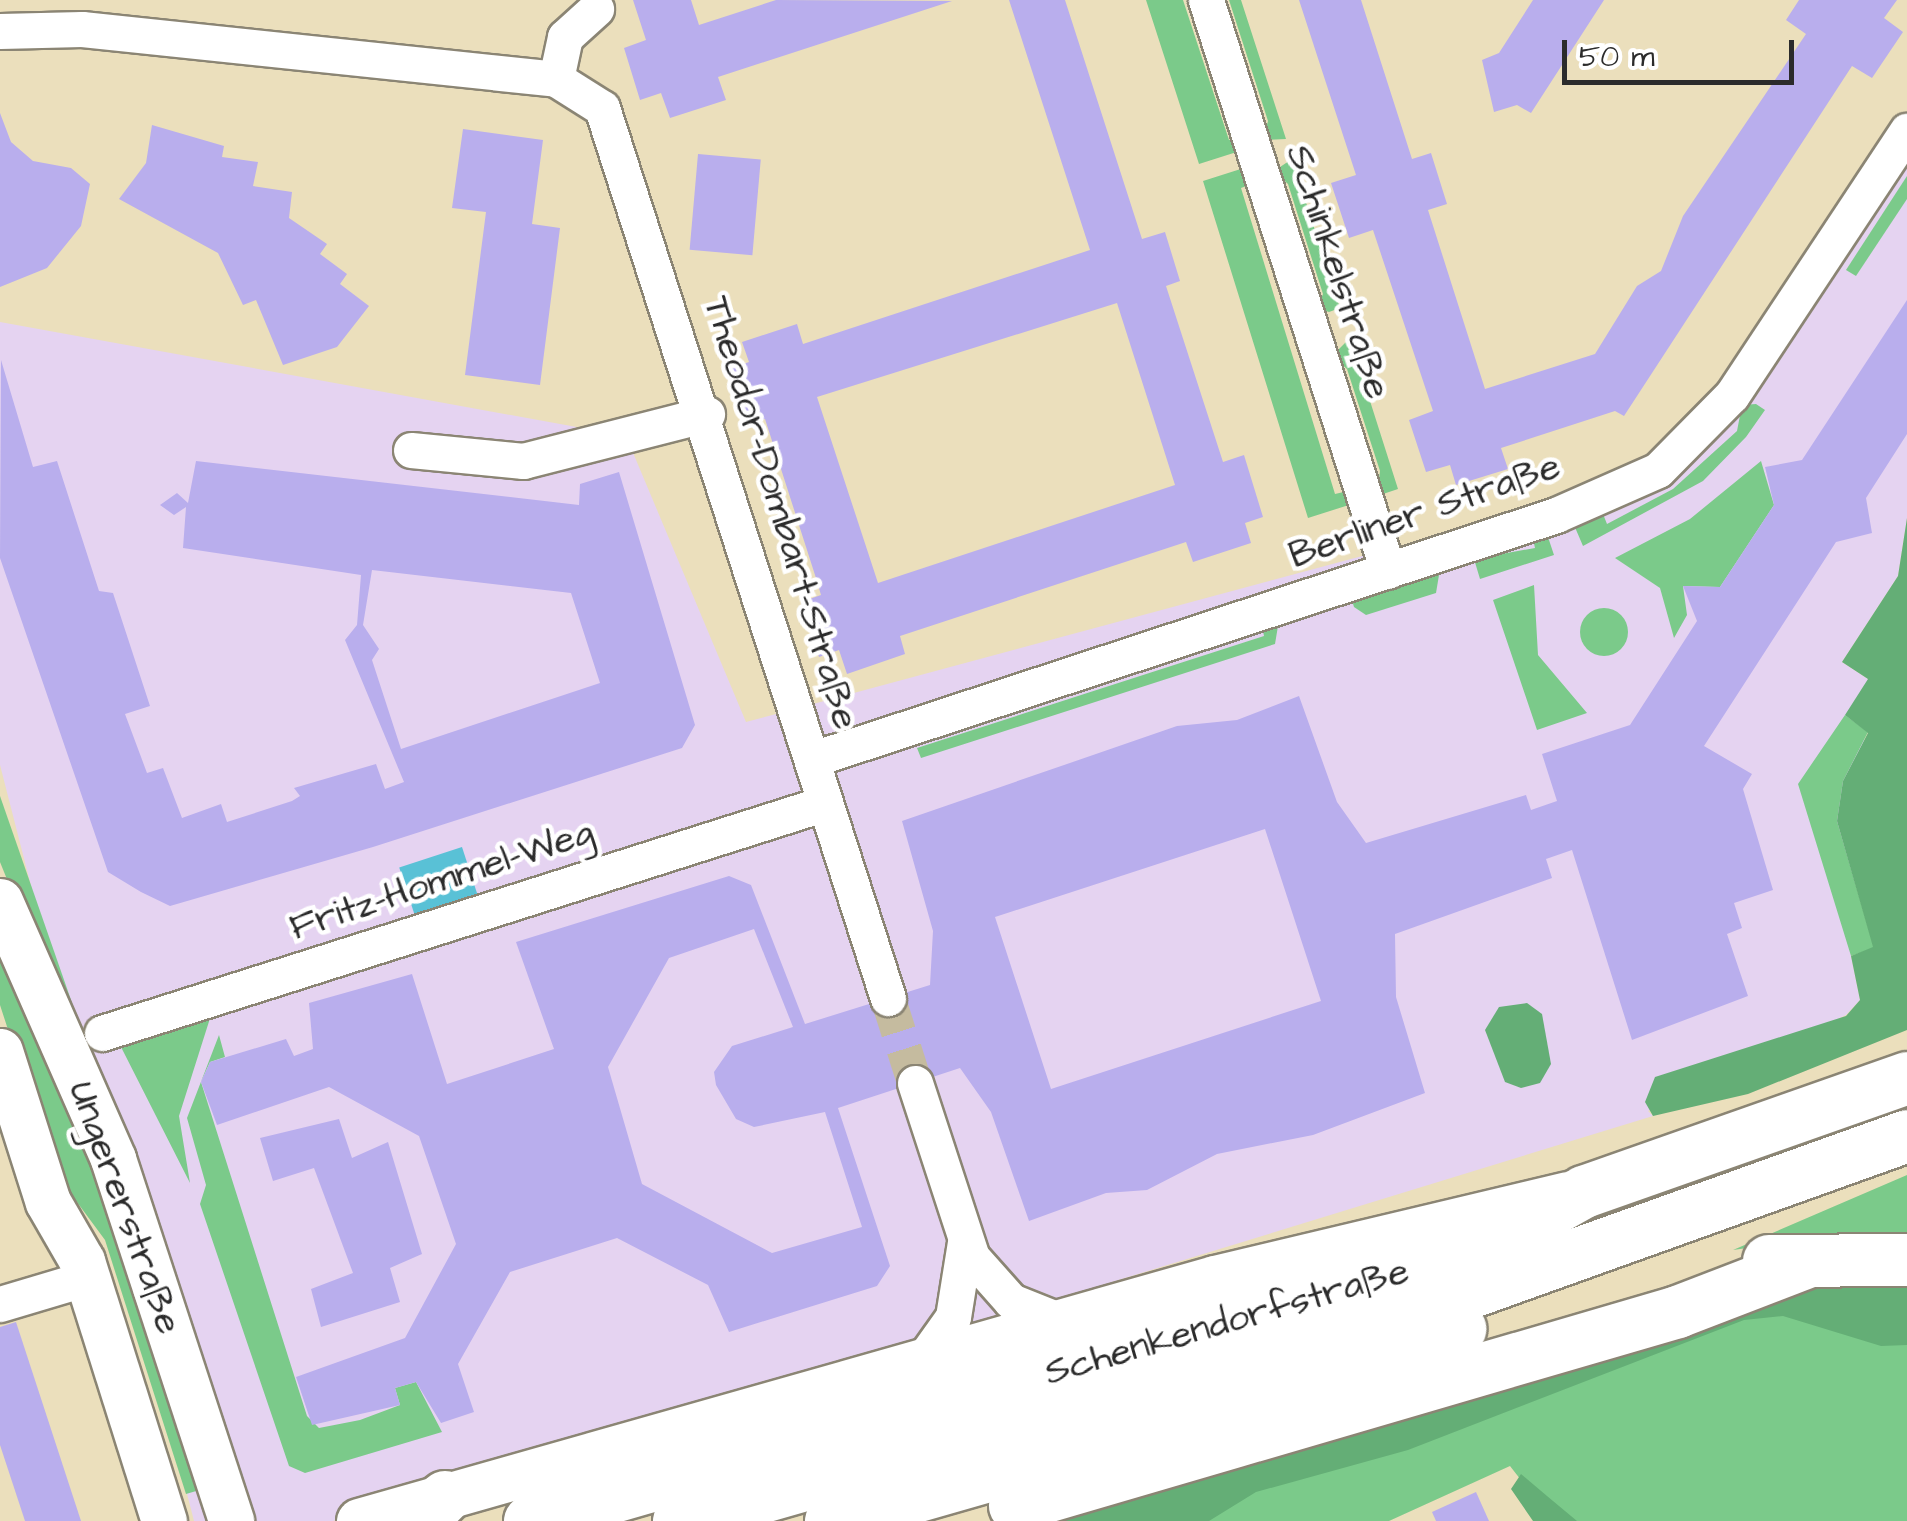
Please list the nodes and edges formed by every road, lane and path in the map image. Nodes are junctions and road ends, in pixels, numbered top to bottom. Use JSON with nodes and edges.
{"nodes":[{"id":1,"x":1206,"y":0,"type":"edge"},
{"id":2,"x":596,"y":10,"type":"dead end"},
{"id":3,"x":0,"y":31,"type":"edge"},
{"id":4,"x":556,"y":79,"type":"junction"},
{"id":5,"x":1907,"y":131,"type":"edge"},
{"id":6,"x":706,"y":414,"type":"junction"},
{"id":7,"x":411,"y":450,"type":"dead end"},
{"id":8,"x":1388,"y":570,"type":"junction"},
{"id":9,"x":813,"y":759,"type":"junction"},
{"id":10,"x":807,"y":809,"type":"dead end"},
{"id":11,"x":0,"y":901,"type":"edge"},
{"id":12,"x":888,"y":998,"type":"tunnel mouth"},
{"id":13,"x":102,"y":1033,"type":"dead end"},
{"id":14,"x":0,"y":1052,"type":"edge"},
{"id":15,"x":1907,"y":1078,"type":"edge"},
{"id":16,"x":915,"y":1083,"type":"tunnel mouth"},
{"id":17,"x":11,"y":1120,"type":"edge"},
{"id":18,"x":1907,"y":1136,"type":"edge"},
{"id":19,"x":1907,"y":1165,"type":"edge"},
{"id":20,"x":1584,"y":1192,"type":"junction"},
{"id":21,"x":965,"y":1241,"type":"junction"},
{"id":22,"x":1907,"y":1260,"type":"edge"},
{"id":23,"x":1805,"y":1262,"type":"junction"},
{"id":24,"x":87,"y":1278,"type":"junction"},
{"id":25,"x":0,"y":1304,"type":"edge"},
{"id":26,"x":1061,"y":1322,"type":"junction"},
{"id":27,"x":921,"y":1362,"type":"junction"},
{"id":28,"x":1373,"y":1366,"type":"junction"},
{"id":29,"x":433,"y":1509,"type":"edge"},
{"id":30,"x":164,"y":1521,"type":"edge"},
{"id":31,"x":231,"y":1521,"type":"edge"},
{"id":32,"x":359,"y":1521,"type":"edge"},
{"id":33,"x":530,"y":1521,"type":"edge"},
{"id":34,"x":680,"y":1521,"type":"edge"},
{"id":35,"x":830,"y":1521,"type":"edge"},
{"id":36,"x":961,"y":1521,"type":"edge"}],
"edges":[{"from":1,"to":8,"type":"street","name":"Schinkelstraße"},
{"from":2,"to":4,"type":"street"},
{"from":3,"to":4,"type":"street"},
{"from":4,"to":6,"type":"street","name":"Theodor-Dombart-Straße"},
{"from":5,"to":8,"type":"street","name":"Berliner Straße"},
{"from":6,"to":7,"type":"street"},
{"from":6,"to":9,"type":"street","name":"Theodor-Dombart-Straße"},
{"from":8,"to":9,"type":"street","name":"Berliner Straße"},
{"from":9,"to":12,"type":"street","name":"Theodor-Dombart-Straße"},
{"from":10,"to":13,"type":"street","name":"Fritz-Hommel-Weg"},
{"from":11,"to":31,"type":"main road","name":"Ungererstraße"},
{"from":14,"to":17,"type":"main road","name":"Ungererstraße"},
{"from":15,"to":20,"type":"highway","name":"Schenkendorfstraße"},
{"from":16,"to":21,"type":"street"},
{"from":17,"to":24,"type":"main road","name":"Ungererstraße"},
{"from":18,"to":34,"type":"highway","name":"Schenkendorfstraße"},
{"from":19,"to":28,"type":"highway"},
{"from":20,"to":26,"type":"main road"},
{"from":20,"to":33,"type":"highway","name":"Schenkendorfstraße"},
{"from":21,"to":26,"type":"street"},
{"from":21,"to":27,"type":"street"},
{"from":22,"to":23,"type":"highway"},
{"from":23,"to":28,"type":"highway"},
{"from":23,"to":36,"type":"highway"},
{"from":24,"to":25,"type":"street"},
{"from":24,"to":30,"type":"main road","name":"Ungererstraße"},
{"from":26,"to":27,"type":"main road"},
{"from":27,"to":29,"type":"main road"},
{"from":28,"to":35,"type":"highway"},
{"from":29,"to":32,"type":"main road"}]}
